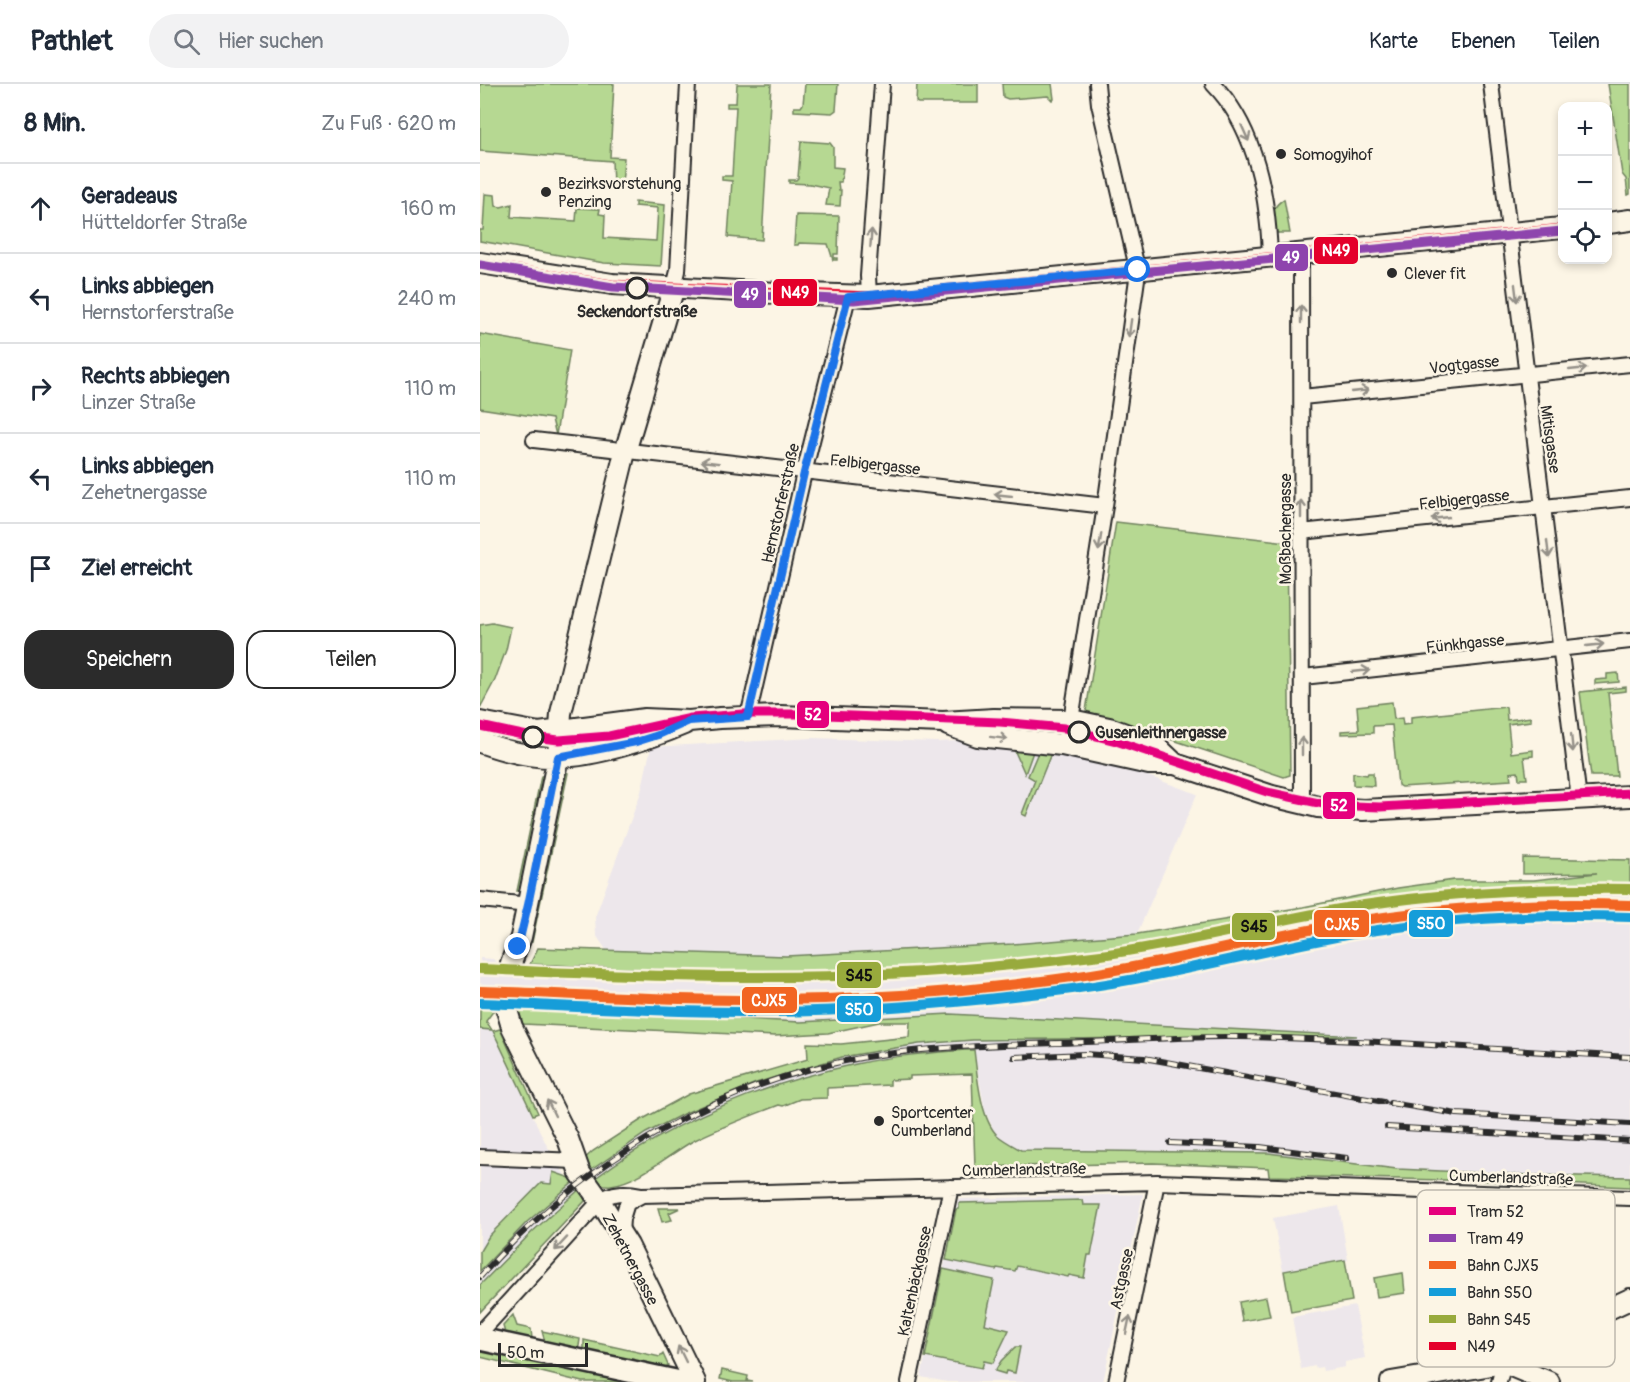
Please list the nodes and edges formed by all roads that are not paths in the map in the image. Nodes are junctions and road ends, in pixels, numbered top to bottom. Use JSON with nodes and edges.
{"nodes":[{"id":1,"x":688,"y":84,"type":"edge"},
{"id":2,"x":882,"y":84,"type":"edge"},
{"id":3,"x":1097,"y":84,"type":"edge"},
{"id":4,"x":1213,"y":84,"type":"edge"},
{"id":5,"x":1491,"y":84,"type":"edge"},
{"id":6,"x":1630,"y":220,"type":"edge"},
{"id":7,"x":1612,"y":222,"type":"edge"},
{"id":8,"x":1558,"y":229,"type":"edge"},
{"id":9,"x":1509,"y":235,"type":"junction"},
{"id":10,"x":1301,"y":254,"type":"junction"},
{"id":11,"x":1270,"y":256,"type":"junction"},
{"id":12,"x":480,"y":263,"type":"edge"},
{"id":13,"x":1138,"y":270,"type":"junction"},
{"id":14,"x":674,"y":287,"type":"junction"},
{"id":15,"x":869,"y":296,"type":"junction"},
{"id":16,"x":848,"y":297,"type":"junction"},
{"id":17,"x":1630,"y":364,"type":"edge"},
{"id":18,"x":1526,"y":375,"type":"junction"},
{"id":19,"x":1302,"y":397,"type":"junction"},
{"id":20,"x":534,"y":440,"type":"dead end"},
{"id":21,"x":625,"y":452,"type":"junction"},
{"id":22,"x":804,"y":473,"type":"junction"},
{"id":23,"x":1630,"y":498,"type":"edge"},
{"id":24,"x":1105,"y":506,"type":"junction"},
{"id":25,"x":1543,"y":507,"type":"junction"},
{"id":26,"x":1301,"y":532,"type":"junction"},
{"id":27,"x":1630,"y":641,"type":"edge"},
{"id":28,"x":1560,"y":649,"type":"junction"},
{"id":29,"x":1303,"y":677,"type":"junction"},
{"id":30,"x":748,"y":717,"type":"junction"},
{"id":31,"x":1071,"y":720,"type":"junction"},
{"id":32,"x":689,"y":721,"type":"junction"},
{"id":33,"x":480,"y":722,"type":"edge"},
{"id":34,"x":943,"y":722,"type":"junction"},
{"id":35,"x":560,"y":731,"type":"junction"},
{"id":36,"x":480,"y":742,"type":"edge"},
{"id":37,"x":1062,"y":745,"type":"junction"},
{"id":38,"x":558,"y":757,"type":"junction"},
{"id":39,"x":1175,"y":764,"type":"junction"},
{"id":40,"x":1630,"y":796,"type":"edge"},
{"id":41,"x":1579,"y":799,"type":"junction"},
{"id":42,"x":1302,"y":804,"type":"junction"},
{"id":43,"x":480,"y":900,"type":"edge"},
{"id":44,"x":528,"y":905,"type":"junction"},
{"id":45,"x":511,"y":963,"type":"tunnel mouth"},
{"id":46,"x":506,"y":1007,"type":"tunnel mouth"},
{"id":47,"x":480,"y":1157,"type":"edge"},
{"id":48,"x":576,"y":1161,"type":"junction"},
{"id":49,"x":1157,"y":1182,"type":"junction"},
{"id":50,"x":951,"y":1187,"type":"junction"},
{"id":51,"x":1417,"y":1191,"type":"edge"},
{"id":52,"x":642,"y":1195,"type":"junction"},
{"id":53,"x":1615,"y":1197,"type":"edge"},
{"id":54,"x":1630,"y":1198,"type":"edge"},
{"id":55,"x":600,"y":1201,"type":"junction"},
{"id":56,"x":621,"y":1235,"type":"junction"},
{"id":57,"x":1630,"y":1299,"type":"edge"},
{"id":58,"x":1615,"y":1306,"type":"edge"},
{"id":59,"x":480,"y":1333,"type":"edge"},
{"id":60,"x":480,"y":1339,"type":"edge"},
{"id":61,"x":1480,"y":1367,"type":"edge"},
{"id":62,"x":1503,"y":1367,"type":"edge"},
{"id":63,"x":1513,"y":1367,"type":"edge"},
{"id":64,"x":680,"y":1382,"type":"edge"},
{"id":65,"x":695,"y":1382,"type":"edge"},
{"id":66,"x":909,"y":1382,"type":"edge"},
{"id":67,"x":1116,"y":1382,"type":"edge"},
{"id":68,"x":1391,"y":1382,"type":"edge"},
{"id":69,"x":1499,"y":1382,"type":"edge"},
{"id":70,"x":1549,"y":1382,"type":"edge"}],
"edges":[{"from":1,"to":14,"type":"street"},
{"from":15,"to":2,"type":"street","one_way":true},
{"from":3,"to":13,"type":"street"},
{"from":4,"to":11,"type":"street","one_way":true},
{"from":5,"to":9,"type":"street","name":"Mitisgasse"},
{"from":6,"to":7,"type":"main road"},
{"from":8,"to":9,"type":"main road"},
{"from":9,"to":10,"type":"main road"},
{"from":9,"to":18,"type":"street","name":"Mitisgasse","one_way":true},
{"from":10,"to":11,"type":"main road"},
{"from":19,"to":10,"type":"street","name":"Moßbachergasse","one_way":true},
{"from":11,"to":13,"type":"main road"},
{"from":12,"to":14,"type":"main road"},
{"from":13,"to":15,"type":"main road"},
{"from":13,"to":24,"type":"street","one_way":true},
{"from":14,"to":16,"type":"main road"},
{"from":14,"to":21,"type":"main road"},
{"from":15,"to":16,"type":"main road"},
{"from":16,"to":22,"type":"street","name":"Hernstorferstraße"},
{"from":18,"to":17,"type":"street","name":"Vogtgasse","one_way":true},
{"from":19,"to":18,"type":"street","name":"Vogtgasse","one_way":true},
{"from":18,"to":25,"type":"street","name":"Mitisgasse"},
{"from":26,"to":19,"type":"street","name":"Moßbachergasse","one_way":true},
{"from":20,"to":21,"type":"street","name":"Felbigergasse"},
{"from":22,"to":21,"type":"street","name":"Felbigergasse","one_way":true},
{"from":21,"to":35,"type":"main road"},
{"from":24,"to":22,"type":"street","name":"Felbigergasse","one_way":true},
{"from":22,"to":30,"type":"street","name":"Hernstorferstraße"},
{"from":23,"to":25,"type":"street","name":"Felbigergasse"},
{"from":24,"to":31,"type":"street","one_way":true},
{"from":25,"to":26,"type":"street","name":"Felbigergasse","one_way":true},
{"from":25,"to":28,"type":"street","name":"Mitisgasse","one_way":true},
{"from":26,"to":29,"type":"street","name":"Moßbachergasse"},
{"from":28,"to":27,"type":"street","name":"Fünkhgasse","one_way":true},
{"from":29,"to":28,"type":"street","name":"Fünkhgasse","one_way":true},
{"from":28,"to":41,"type":"street","name":"Mitisgasse","one_way":true},
{"from":42,"to":29,"type":"street","name":"Moßbachergasse","one_way":true},
{"from":30,"to":32,"type":"main road"},
{"from":30,"to":34,"type":"main road"},
{"from":31,"to":34,"type":"main road"},
{"from":31,"to":37,"type":"street"},
{"from":31,"to":39,"type":"main road"},
{"from":32,"to":35,"type":"main road"},
{"from":32,"to":38,"type":"main road"},
{"from":33,"to":35,"type":"main road"},
{"from":34,"to":37,"type":"main road","one_way":true},
{"from":35,"to":38,"type":"main road"},
{"from":36,"to":38,"type":"main road"},
{"from":37,"to":39,"type":"main road"},
{"from":38,"to":44,"type":"main road"},
{"from":39,"to":42,"type":"main road"},
{"from":40,"to":41,"type":"main road"},
{"from":41,"to":42,"type":"main road"},
{"from":43,"to":44,"type":"street"},
{"from":44,"to":45,"type":"main road"},
{"from":48,"to":46,"type":"main road","name":"Zehetnergasse","one_way":true},
{"from":47,"to":48,"type":"street"},
{"from":48,"to":55,"type":"main road","name":"Zehetnergasse"},
{"from":49,"to":50,"type":"street","name":"Cumberlandstraße"},
{"from":49,"to":51,"type":"street","name":"Cumberlandstraße"},
{"from":67,"to":49,"type":"street","name":"Astgasse","one_way":true},
{"from":50,"to":52,"type":"street","name":"Cumberlandstraße"},
{"from":50,"to":66,"type":"street","name":"Kaltenbäckgasse"},
{"from":52,"to":55,"type":"street","name":"Cumberlandstraße"},
{"from":52,"to":56,"type":"street"},
{"from":53,"to":54,"type":"street","name":"Cumberlandstraße"},
{"from":55,"to":56,"type":"main road","name":"Zehetnergasse"},
{"from":55,"to":59,"type":"street","one_way":true},
{"from":65,"to":56,"type":"main road","name":"Zehetnergasse","one_way":true},
{"from":57,"to":58,"type":"main road"},
{"from":60,"to":64,"type":"main road"},
{"from":61,"to":68,"type":"main road"},
{"from":62,"to":69,"type":"street"},
{"from":63,"to":70,"type":"main road"}]}
